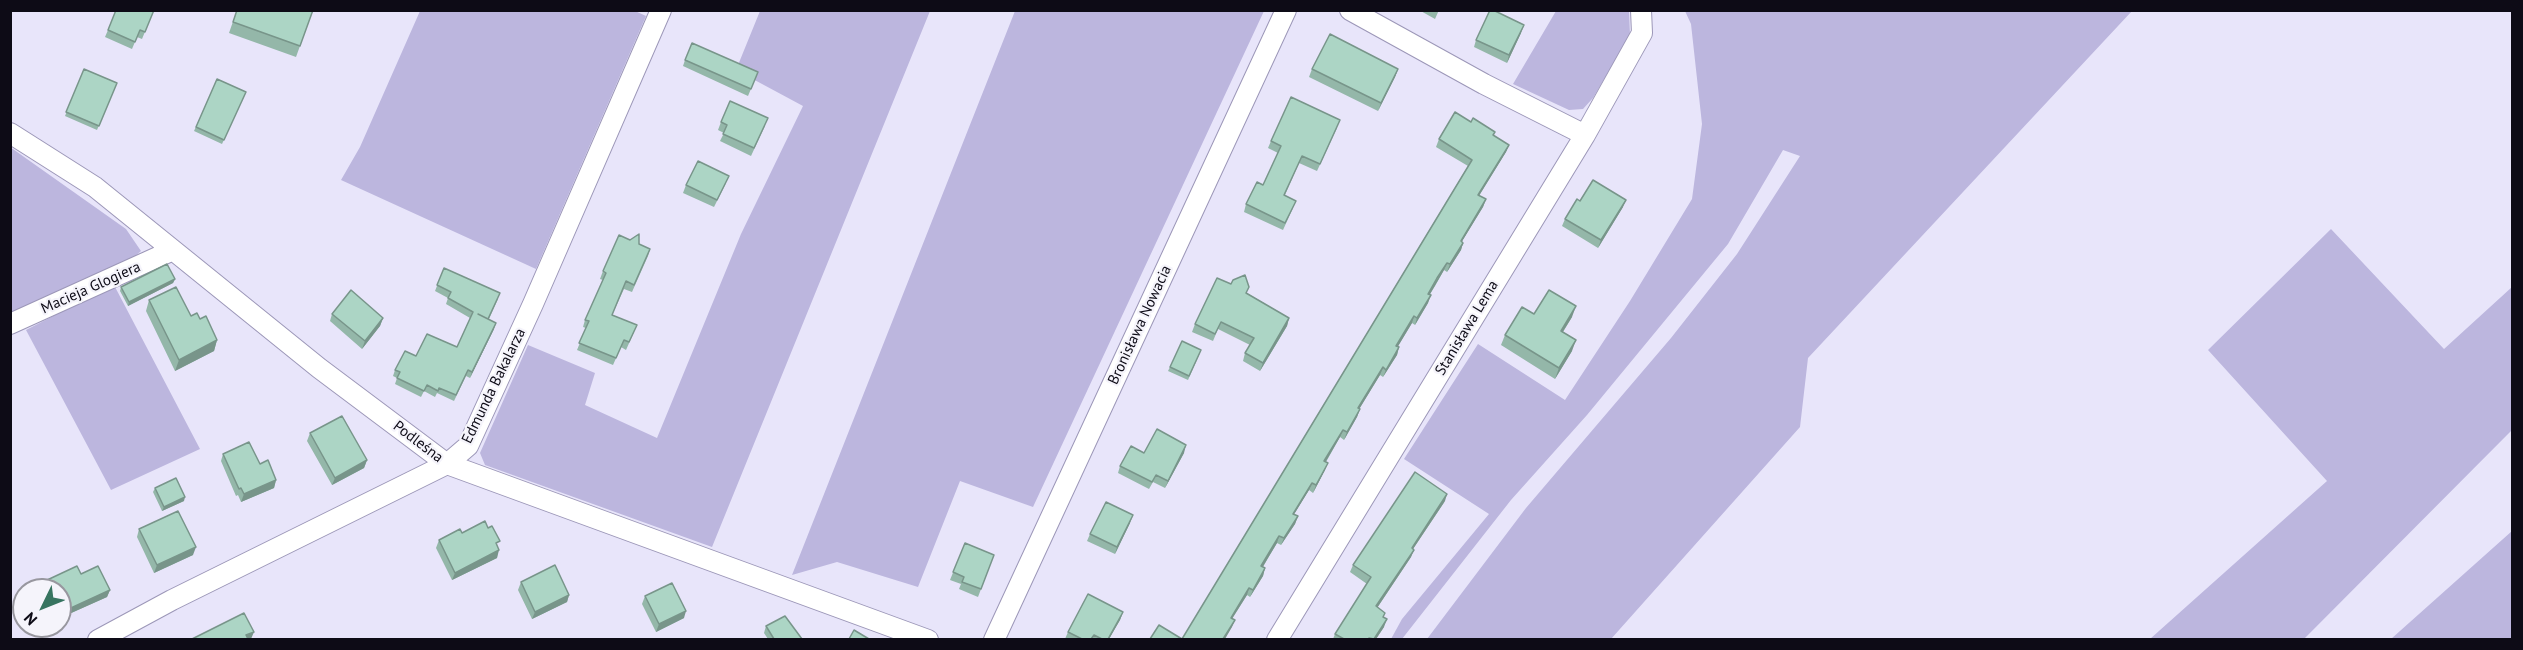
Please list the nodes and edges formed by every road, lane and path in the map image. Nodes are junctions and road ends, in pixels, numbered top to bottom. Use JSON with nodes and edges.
{"nodes":[{"id":1,"x":661,"y":10,"type":"edge"},
{"id":2,"x":1286,"y":10,"type":"edge"},
{"id":3,"x":1350,"y":10,"type":"edge"},
{"id":4,"x":1641,"y":10,"type":"edge"},
{"id":5,"x":10,"y":133,"type":"edge"},
{"id":6,"x":1585,"y":135,"type":"junction"},
{"id":7,"x":171,"y":251,"type":"junction"},
{"id":8,"x":10,"y":324,"type":"edge"},
{"id":9,"x":447,"y":464,"type":"junction"},
{"id":10,"x":98,"y":639,"type":"edge"},
{"id":11,"x":928,"y":639,"type":"edge"},
{"id":12,"x":994,"y":639,"type":"edge"},
{"id":13,"x":1277,"y":639,"type":"edge"}],
"edges":[{"from":1,"to":9,"type":"street","name":"Edmunda Bakalarza"},
{"from":2,"to":12,"type":"street","name":"Bronisława Nowacia"},
{"from":3,"to":6,"type":"street"},
{"from":4,"to":6,"type":"street","name":"Stanisława Lema"},
{"from":5,"to":7,"type":"street","name":"Podleśna"},
{"from":6,"to":13,"type":"street","name":"Stanisława Lema"},
{"from":7,"to":8,"type":"street","name":"Macieja Glogiera"},
{"from":7,"to":9,"type":"street","name":"Podleśna"},
{"from":9,"to":10,"type":"street","name":"Edmunda Bakalarza"},
{"from":9,"to":11,"type":"street","name":"Podleśna"}]}
